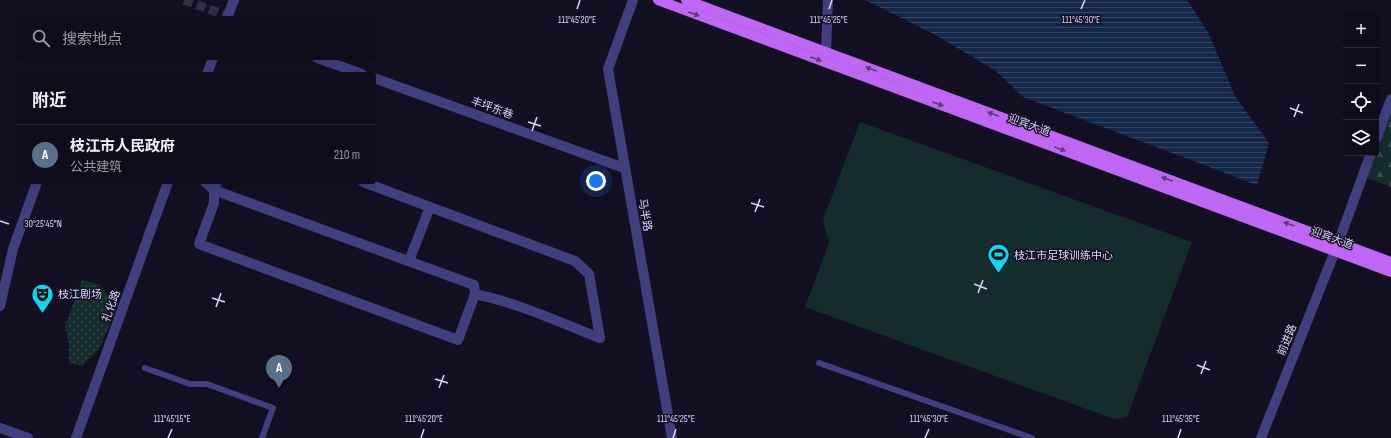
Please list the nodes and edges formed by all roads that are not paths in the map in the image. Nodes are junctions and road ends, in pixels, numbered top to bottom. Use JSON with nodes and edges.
{"nodes":[{"id":1,"x":234,"y":0,"type":"edge"},
{"id":2,"x":633,"y":0,"type":"edge"},
{"id":3,"x":658,"y":0,"type":"edge"},
{"id":4,"x":686,"y":0,"type":"edge"},
{"id":5,"x":828,"y":0,"type":"edge"},
{"id":6,"x":228,"y":16,"type":"edge"},
{"id":7,"x":826,"y":52,"type":"junction"},
{"id":8,"x":212,"y":60,"type":"edge"},
{"id":9,"x":323,"y":60,"type":"edge"},
{"id":10,"x":208,"y":72,"type":"edge"},
{"id":11,"x":356,"y":72,"type":"edge"},
{"id":12,"x":376,"y":79,"type":"edge"},
{"id":13,"x":1391,"y":98,"type":"edge"},
{"id":14,"x":1379,"y":132,"type":"edge"},
{"id":15,"x":1370,"y":156,"type":"edge"},
{"id":16,"x":624,"y":168,"type":"junction"},
{"id":17,"x":36,"y":184,"type":"edge"},
{"id":18,"x":167,"y":184,"type":"edge"},
{"id":19,"x":368,"y":184,"type":"edge"},
{"id":20,"x":215,"y":186,"type":"edge"},
{"id":21,"x":430,"y":207,"type":"junction"},
{"id":22,"x":1337,"y":247,"type":"junction"},
{"id":23,"x":409,"y":261,"type":"junction"},
{"id":24,"x":1391,"y":262,"type":"edge"},
{"id":25,"x":1391,"y":272,"type":"edge"},
{"id":26,"x":474,"y":294,"type":"junction"},
{"id":27,"x":0,"y":306,"type":"edge"},
{"id":28,"x":819,"y":363,"type":"dead end"},
{"id":29,"x":145,"y":368,"type":"dead end"},
{"id":30,"x":0,"y":428,"type":"edge"},
{"id":31,"x":28,"y":438,"type":"edge"},
{"id":32,"x":76,"y":438,"type":"edge"},
{"id":33,"x":262,"y":438,"type":"edge"},
{"id":34,"x":672,"y":438,"type":"edge"},
{"id":35,"x":1032,"y":438,"type":"edge"},
{"id":36,"x":1261,"y":438,"type":"edge"}],
"edges":[{"from":1,"to":6,"type":"street"},
{"from":2,"to":16,"type":"street","name":"马半路"},
{"from":3,"to":22,"type":"main road","name":"迎宾大道","one_way":true},
{"from":4,"to":7,"type":"main road","name":"迎宾大道"},
{"from":5,"to":7,"type":"street"},
{"from":22,"to":7,"type":"main road","name":"迎宾大道","one_way":true},
{"from":8,"to":10,"type":"street"},
{"from":9,"to":11,"type":"street"},
{"from":12,"to":16,"type":"street","name":"丰坪东巷"},
{"from":13,"to":14,"type":"street"},
{"from":15,"to":22,"type":"street","name":"前进路"},
{"from":16,"to":34,"type":"street","name":"马半路"},
{"from":17,"to":27,"type":"street"},
{"from":18,"to":32,"type":"street","name":"礼化路"},
{"from":19,"to":21,"type":"street"},
{"from":20,"to":23,"type":"street"},
{"from":20,"to":26,"type":"street"},
{"from":21,"to":23,"type":"street"},
{"from":21,"to":26,"type":"street"},
{"from":22,"to":24,"type":"main road","name":"迎宾大道"},
{"from":22,"to":25,"type":"main road","name":"迎宾大道"},
{"from":22,"to":36,"type":"street","name":"前进路"},
{"from":23,"to":26,"type":"street"},
{"from":28,"to":35,"type":"lane"},
{"from":29,"to":33,"type":"lane"},
{"from":30,"to":31,"type":"street"}]}
